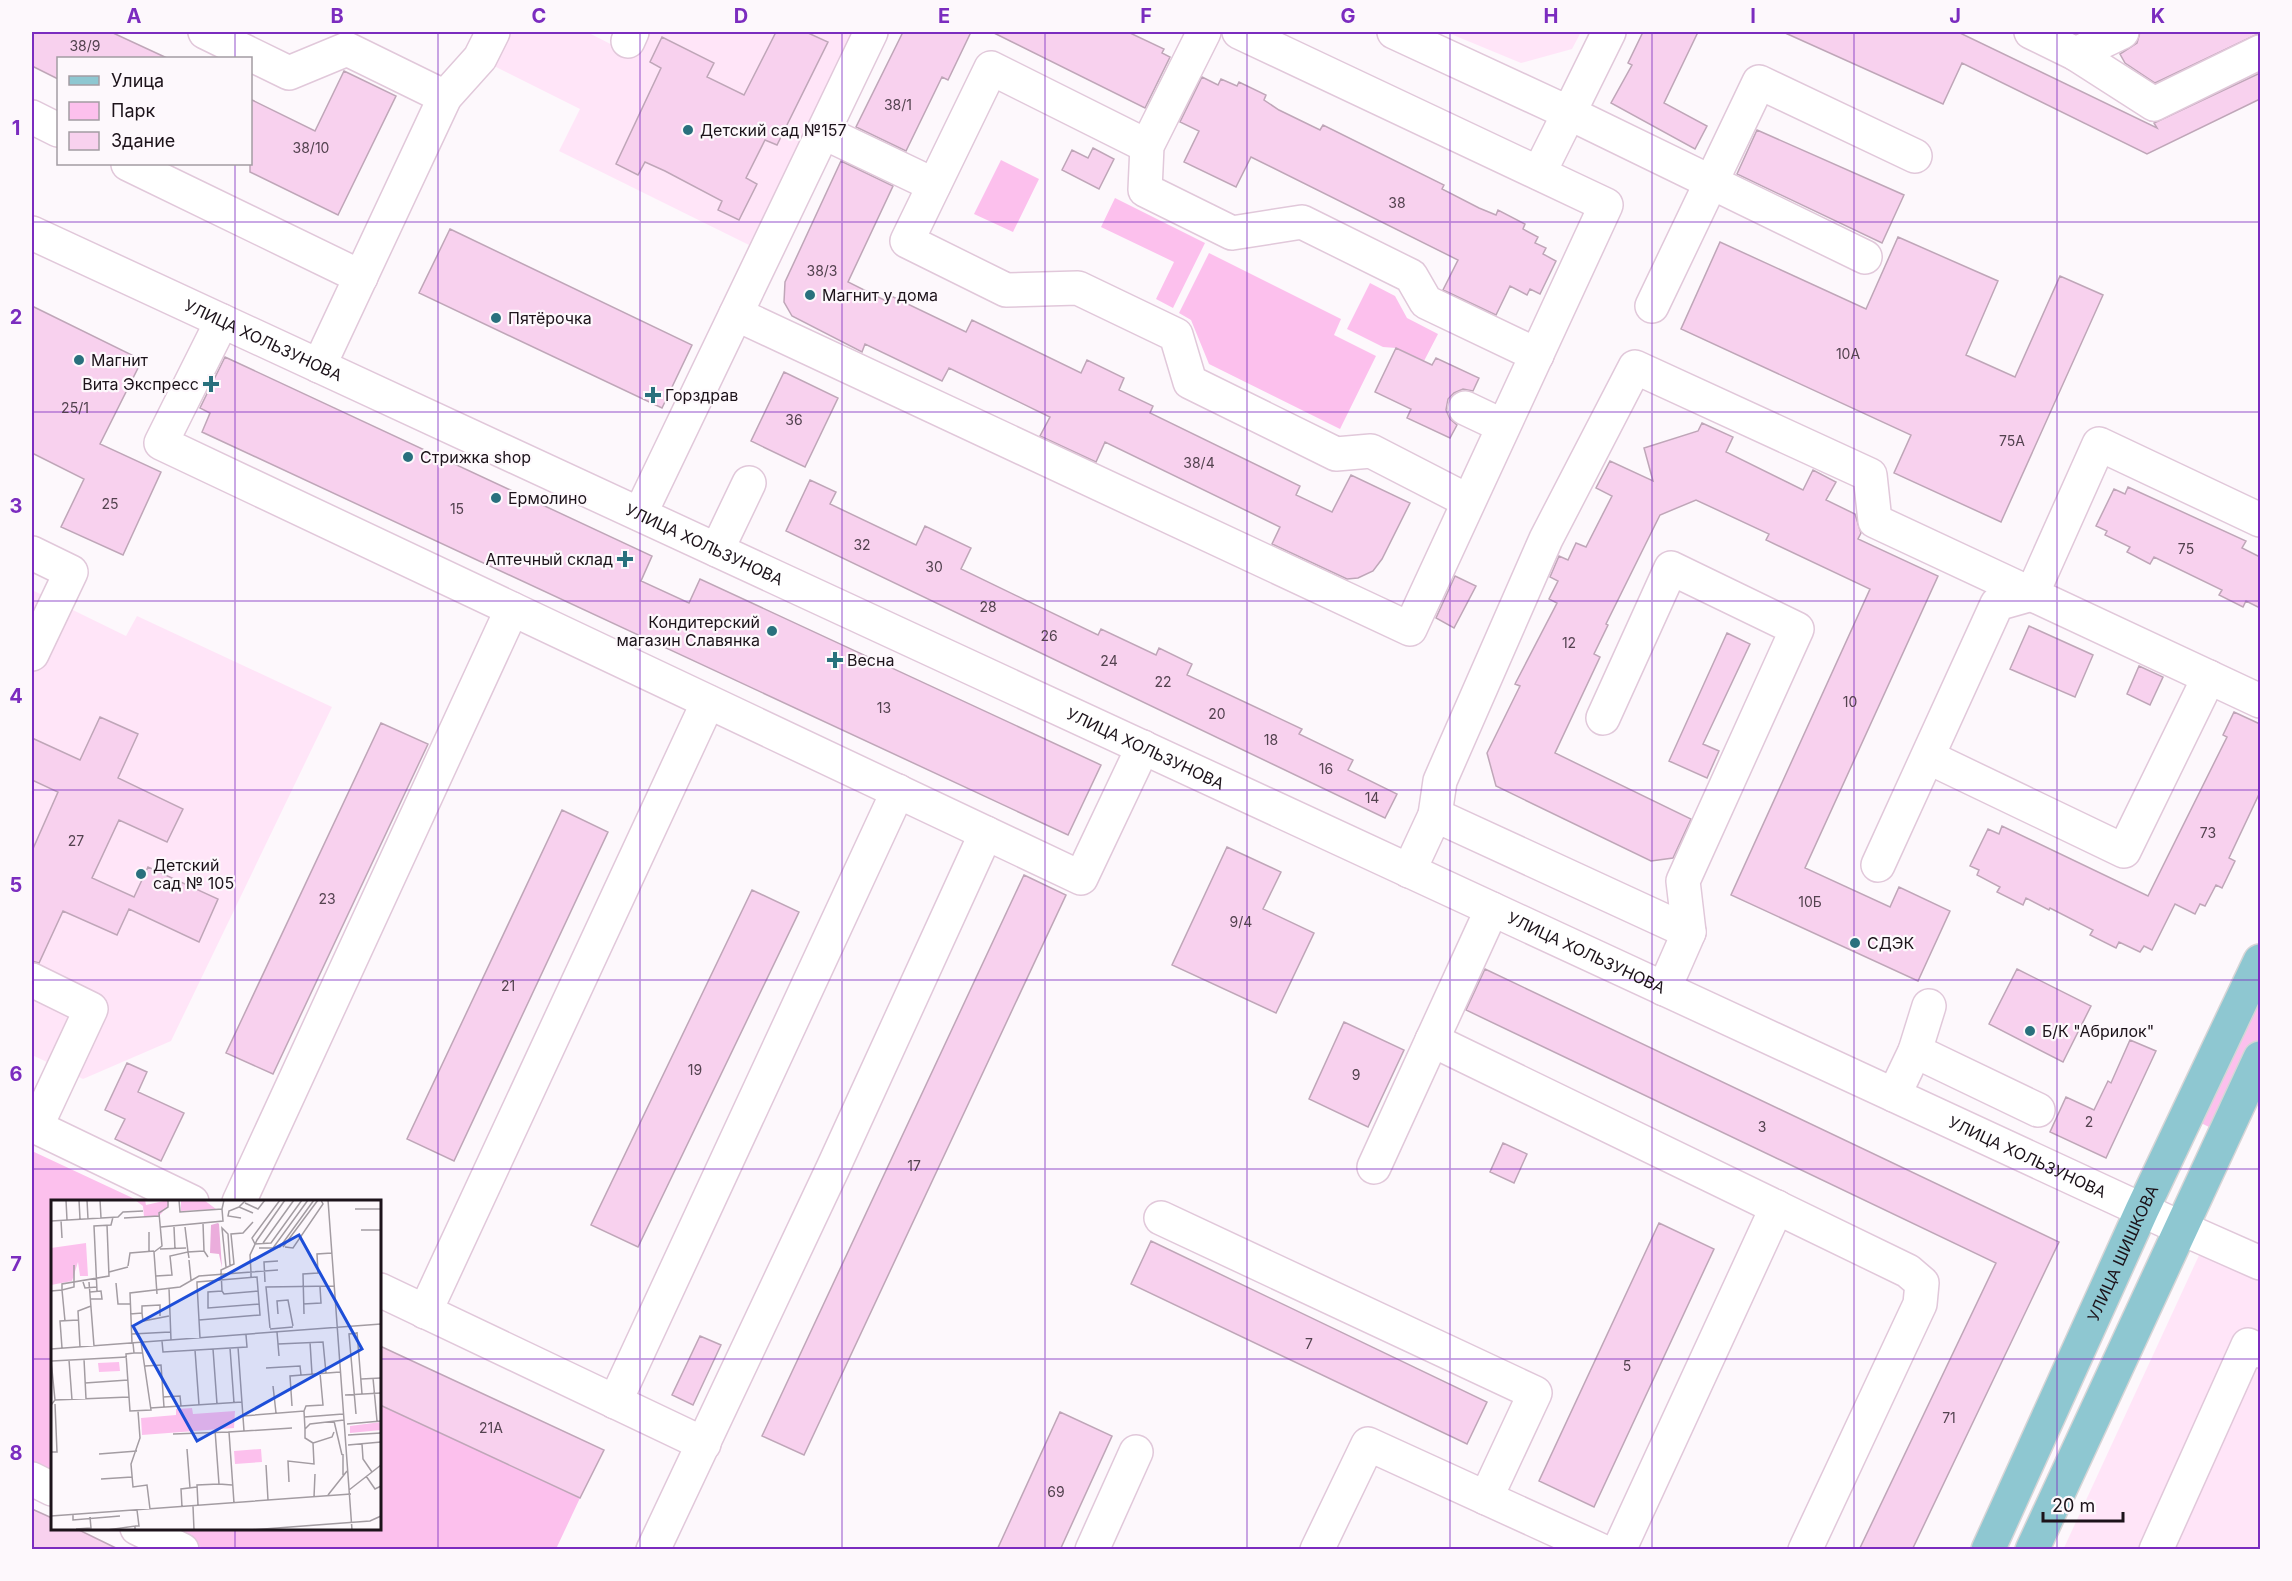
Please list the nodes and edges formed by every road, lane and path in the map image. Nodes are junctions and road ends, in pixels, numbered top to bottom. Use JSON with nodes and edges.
{"nodes":[{"id":1,"x":206,"y":32,"type":"edge"},
{"id":2,"x":493,"y":32,"type":"edge"},
{"id":3,"x":872,"y":32,"type":"edge"},
{"id":4,"x":1204,"y":32,"type":"edge"},
{"id":5,"x":1239,"y":32,"type":"edge"},
{"id":6,"x":1394,"y":32,"type":"edge"},
{"id":7,"x":1609,"y":32,"type":"edge"},
{"id":8,"x":2031,"y":32,"type":"edge"},
{"id":9,"x":2122,"y":32,"type":"edge"},
{"id":10,"x":351,"y":40,"type":"edge"},
{"id":11,"x":2260,"y":52,"type":"edge"},
{"id":12,"x":2076,"y":54,"type":"junction"},
{"id":13,"x":445,"y":97,"type":"junction"},
{"id":14,"x":1569,"y":113,"type":"junction"},
{"id":15,"x":32,"y":117,"type":"edge"},
{"id":16,"x":57,"y":130,"type":"edge"},
{"id":17,"x":823,"y":132,"type":"junction"},
{"id":18,"x":1147,"y":146,"type":"junction"},
{"id":19,"x":1915,"y":156,"type":"dead end"},
{"id":20,"x":130,"y":165,"type":"edge"},
{"id":21,"x":1539,"y":173,"type":"junction"},
{"id":22,"x":1711,"y":182,"type":"junction"},
{"id":23,"x":934,"y":185,"type":"junction"},
{"id":24,"x":32,"y":233,"type":"edge"},
{"id":25,"x":1865,"y":257,"type":"dead end"},
{"id":26,"x":361,"y":277,"type":"junction"},
{"id":27,"x":1652,"y":306,"type":"dead end"},
{"id":28,"x":736,"y":314,"type":"junction"},
{"id":29,"x":222,"y":321,"type":"junction"},
{"id":30,"x":1537,"y":355,"type":"junction"},
{"id":31,"x":319,"y":366,"type":"junction"},
{"id":32,"x":1465,"y":408,"type":"dead end"},
{"id":33,"x":1503,"y":426,"type":"junction"},
{"id":34,"x":749,"y":483,"type":"dead end"},
{"id":35,"x":1468,"y":501,"type":"junction"},
{"id":36,"x":640,"y":514,"type":"junction"},
{"id":37,"x":2260,"y":520,"type":"edge"},
{"id":38,"x":717,"y":550,"type":"junction"},
{"id":39,"x":32,"y":553,"type":"edge"},
{"id":40,"x":2032,"y":594,"type":"junction"},
{"id":41,"x":512,"y":609,"type":"junction"},
{"id":42,"x":32,"y":654,"type":"edge"},
{"id":43,"x":2209,"y":676,"type":"junction"},
{"id":44,"x":2260,"y":701,"type":"edge"},
{"id":45,"x":708,"y":702,"type":"junction"},
{"id":46,"x":1603,"y":718,"type":"dead end"},
{"id":47,"x":1143,"y":747,"type":"junction"},
{"id":48,"x":1928,"y":757,"type":"junction"},
{"id":49,"x":898,"y":791,"type":"junction"},
{"id":50,"x":1435,"y":815,"type":"junction"},
{"id":51,"x":986,"y":833,"type":"junction"},
{"id":52,"x":1878,"y":865,"type":"dead end"},
{"id":53,"x":1409,"y":871,"type":"junction"},
{"id":54,"x":1492,"y":909,"type":"junction"},
{"id":55,"x":1689,"y":932,"type":"junction"},
{"id":56,"x":2260,"y":961,"type":"edge"},
{"id":57,"x":32,"y":980,"type":"edge"},
{"id":58,"x":1664,"y":989,"type":"junction"},
{"id":59,"x":1929,"y":1006,"type":"dead end"},
{"id":60,"x":1432,"y":1040,"type":"junction"},
{"id":61,"x":1915,"y":1051,"type":"junction"},
{"id":62,"x":2260,"y":1058,"type":"edge"},
{"id":63,"x":1894,"y":1095,"type":"junction"},
{"id":64,"x":2038,"y":1110,"type":"dead end"},
{"id":65,"x":34,"y":1126,"type":"edge"},
{"id":66,"x":1374,"y":1167,"type":"dead end"},
{"id":67,"x":188,"y":1200,"type":"edge"},
{"id":68,"x":240,"y":1200,"type":"edge"},
{"id":69,"x":1778,"y":1208,"type":"junction"},
{"id":70,"x":2142,"y":1210,"type":"junction"},
{"id":71,"x":1161,"y":1218,"type":"dead end"},
{"id":72,"x":2181,"y":1228,"type":"junction"},
{"id":73,"x":2260,"y":1263,"type":"edge"},
{"id":74,"x":381,"y":1290,"type":"edge"},
{"id":75,"x":426,"y":1312,"type":"junction"},
{"id":76,"x":2260,"y":1351,"type":"edge"},
{"id":77,"x":615,"y":1402,"type":"junction"},
{"id":78,"x":704,"y":1444,"type":"junction"},
{"id":79,"x":1136,"y":1452,"type":"dead end"},
{"id":80,"x":32,"y":1479,"type":"edge"},
{"id":81,"x":51,"y":1488,"type":"edge"},
{"id":82,"x":1486,"y":1498,"type":"junction"},
{"id":83,"x":141,"y":1530,"type":"edge"},
{"id":84,"x":182,"y":1550,"type":"edge"},
{"id":85,"x":653,"y":1550,"type":"edge"},
{"id":86,"x":1092,"y":1550,"type":"edge"},
{"id":87,"x":1317,"y":1550,"type":"edge"},
{"id":88,"x":1600,"y":1550,"type":"edge"},
{"id":89,"x":1619,"y":1550,"type":"edge"},
{"id":90,"x":1805,"y":1550,"type":"edge"},
{"id":91,"x":1988,"y":1550,"type":"edge"},
{"id":92,"x":2032,"y":1550,"type":"edge"},
{"id":93,"x":2156,"y":1550,"type":"edge"}],
"edges":[{"from":1,"to":10,"type":"street"},
{"from":2,"to":13,"type":"street"},
{"from":3,"to":17,"type":"street"},
{"from":4,"to":18,"type":"street"},
{"from":5,"to":21,"type":"street"},
{"from":6,"to":14,"type":"street"},
{"from":7,"to":14,"type":"street"},
{"from":8,"to":12,"type":"street"},
{"from":9,"to":12,"type":"street"},
{"from":10,"to":13,"type":"street"},
{"from":11,"to":12,"type":"street"},
{"from":13,"to":26,"type":"street"},
{"from":14,"to":21,"type":"street"},
{"from":14,"to":22,"type":"street"},
{"from":15,"to":16,"type":"street"},
{"from":17,"to":23,"type":"street"},
{"from":17,"to":28,"type":"street"},
{"from":18,"to":23,"type":"street"},
{"from":18,"to":30,"type":"street"},
{"from":19,"to":22,"type":"street"},
{"from":20,"to":26,"type":"street"},
{"from":21,"to":30,"type":"street"},
{"from":22,"to":25,"type":"street"},
{"from":22,"to":27,"type":"street"},
{"from":23,"to":35,"type":"street"},
{"from":24,"to":29,"type":"street","name":"УЛИЦА ХОЛЬЗУНОВА"},
{"from":26,"to":31,"type":"street"},
{"from":28,"to":35,"type":"street"},
{"from":28,"to":36,"type":"street"},
{"from":29,"to":31,"type":"street","name":"УЛИЦА ХОЛЬЗУНОВА"},
{"from":29,"to":41,"type":"street"},
{"from":30,"to":33,"type":"street"},
{"from":31,"to":36,"type":"street","name":"УЛИЦА ХОЛЬЗУНОВА"},
{"from":32,"to":33,"type":"street"},
{"from":33,"to":35,"type":"street"},
{"from":34,"to":38,"type":"street"},
{"from":36,"to":38,"type":"street","name":"УЛИЦА ХОЛЬЗУНОВА"},
{"from":37,"to":40,"type":"street"},
{"from":38,"to":47,"type":"street","name":"УЛИЦА ХОЛЬЗУНОВА"},
{"from":39,"to":42,"type":"street"},
{"from":40,"to":43,"type":"street"},
{"from":40,"to":48,"type":"street"},
{"from":40,"to":50,"type":"street"},
{"from":41,"to":45,"type":"street"},
{"from":41,"to":68,"type":"street"},
{"from":43,"to":44,"type":"street"},
{"from":43,"to":48,"type":"street"},
{"from":45,"to":49,"type":"street"},
{"from":45,"to":75,"type":"street"},
{"from":46,"to":55,"type":"street"},
{"from":47,"to":51,"type":"street"},
{"from":47,"to":53,"type":"street","name":"УЛИЦА ХОЛЬЗУНОВА"},
{"from":48,"to":52,"type":"street"},
{"from":49,"to":51,"type":"street"},
{"from":49,"to":77,"type":"street"},
{"from":50,"to":53,"type":"street"},
{"from":50,"to":55,"type":"street"},
{"from":51,"to":78,"type":"street"},
{"from":53,"to":54,"type":"street","name":"УЛИЦА ХОЛЬЗУНОВА"},
{"from":54,"to":58,"type":"street","name":"УЛИЦА ХОЛЬЗУНОВА"},
{"from":54,"to":60,"type":"street"},
{"from":55,"to":58,"type":"street"},
{"from":56,"to":70,"type":"main road","name":"УЛИЦА ШИШКОВА"},
{"from":57,"to":65,"type":"street"},
{"from":58,"to":63,"type":"street","name":"УЛИЦА ХОЛЬЗУНОВА"},
{"from":59,"to":61,"type":"street"},
{"from":60,"to":66,"type":"street"},
{"from":60,"to":69,"type":"street"},
{"from":61,"to":63,"type":"street"},
{"from":61,"to":64,"type":"street"},
{"from":62,"to":72,"type":"main road"},
{"from":63,"to":70,"type":"street","name":"УЛИЦА ХОЛЬЗУНОВА"},
{"from":65,"to":67,"type":"street"},
{"from":69,"to":89,"type":"street"},
{"from":69,"to":90,"type":"street"},
{"from":70,"to":72,"type":"street","name":"УЛИЦА ХОЛЬЗУНОВА"},
{"from":70,"to":91,"type":"main road","name":"УЛИЦА ШИШКОВА"},
{"from":71,"to":82,"type":"street"},
{"from":72,"to":73,"type":"street","name":"УЛИЦА ХОЛЬЗУНОВА"},
{"from":72,"to":92,"type":"main road"},
{"from":74,"to":75,"type":"street"},
{"from":75,"to":77,"type":"street"},
{"from":76,"to":93,"type":"street"},
{"from":77,"to":78,"type":"street"},
{"from":78,"to":85,"type":"street"},
{"from":79,"to":86,"type":"street"},
{"from":80,"to":81,"type":"street"},
{"from":82,"to":87,"type":"street"},
{"from":82,"to":88,"type":"street"},
{"from":83,"to":84,"type":"street"}]}
